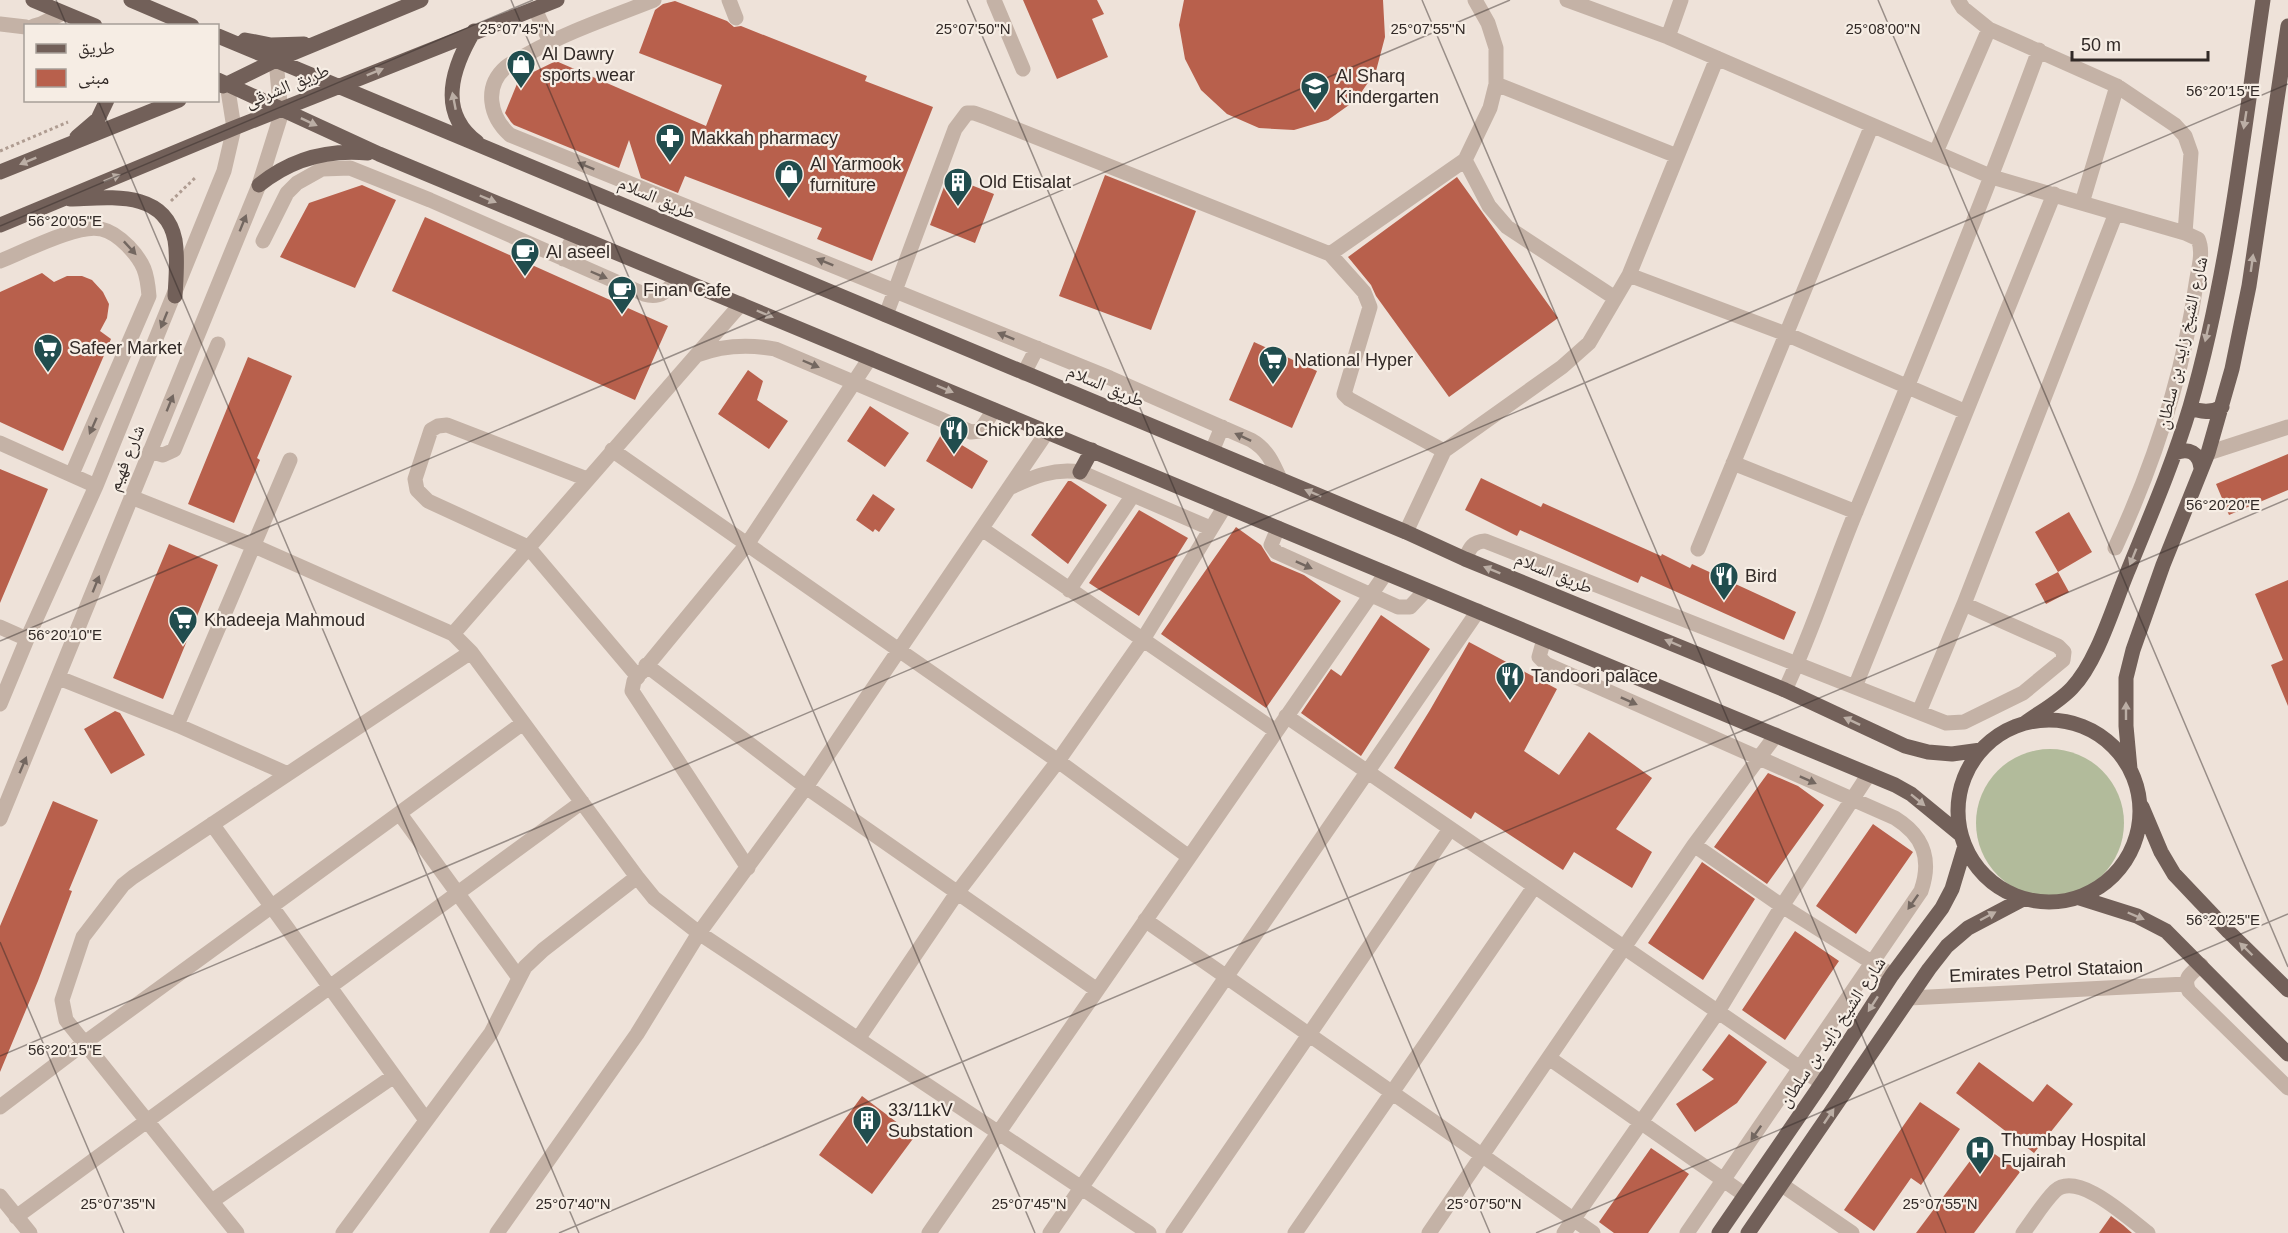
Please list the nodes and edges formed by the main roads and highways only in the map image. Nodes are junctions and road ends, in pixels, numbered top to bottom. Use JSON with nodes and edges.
{"nodes":[{"id":1,"x":33,"y":0,"type":"edge"},
{"id":2,"x":131,"y":0,"type":"edge"},
{"id":3,"x":421,"y":0,"type":"edge"},
{"id":4,"x":557,"y":0,"type":"edge"},
{"id":5,"x":2263,"y":0,"type":"edge"},
{"id":6,"x":73,"y":18,"type":"edge"},
{"id":7,"x":90,"y":24,"type":"edge"},
{"id":8,"x":187,"y":24,"type":"edge"},
{"id":9,"x":2288,"y":26,"type":"edge"},
{"id":10,"x":474,"y":32,"type":"junction"},
{"id":11,"x":219,"y":36,"type":"edge"},
{"id":12,"x":219,"y":36,"type":"edge"},
{"id":13,"x":316,"y":43,"type":"junction"},
{"id":14,"x":276,"y":60,"type":"junction"},
{"id":15,"x":221,"y":84,"type":"edge"},
{"id":16,"x":337,"y":87,"type":"junction"},
{"id":17,"x":105,"y":102,"type":"edge"},
{"id":18,"x":175,"y":102,"type":"edge"},
{"id":19,"x":282,"y":109,"type":"junction"},
{"id":20,"x":66,"y":146,"type":"junction"},
{"id":21,"x":484,"y":148,"type":"junction"},
{"id":22,"x":379,"y":154,"type":"junction"},
{"id":23,"x":0,"y":172,"type":"edge"},
{"id":24,"x":259,"y":185,"type":"road end"},
{"id":25,"x":58,"y":200,"type":"junction"},
{"id":26,"x":0,"y":225,"type":"edge"},
{"id":27,"x":175,"y":296,"type":"road end"},
{"id":28,"x":2190,"y":407,"type":"junction"},
{"id":29,"x":2222,"y":407,"type":"junction"},
{"id":30,"x":1092,"y":450,"type":"junction"},
{"id":31,"x":2175,"y":453,"type":"junction"},
{"id":32,"x":2201,"y":468,"type":"junction"},
{"id":33,"x":1080,"y":472,"type":"road end"},
{"id":34,"x":2025,"y":723,"type":"junction"},
{"id":35,"x":1981,"y":750,"type":"junction"},
{"id":36,"x":2130,"y":769,"type":"junction"},
{"id":37,"x":2140,"y":803,"type":"junction"},
{"id":38,"x":1963,"y":840,"type":"junction"},
{"id":39,"x":2080,"y":898,"type":"junction"},
{"id":40,"x":2023,"y":899,"type":"junction"},
{"id":41,"x":2288,"y":990,"type":"edge"},
{"id":42,"x":2288,"y":1054,"type":"edge"},
{"id":43,"x":1719,"y":1233,"type":"edge"},
{"id":44,"x":1748,"y":1233,"type":"edge"}],
"edges":[{"from":1,"to":6,"type":"main road"},
{"from":2,"to":8,"type":"main road"},
{"from":3,"to":13,"type":"main road","name":"طريق الشرقى"},
{"from":4,"to":10,"type":"main road","name":"طريق الشرقى"},
{"from":5,"to":28,"type":"main road","name":"شارع الشيخ زايد بن سلطان","one_way":true},
{"from":6,"to":7,"type":"main road"},
{"from":29,"to":9,"type":"main road","one_way":true},
{"from":16,"to":10,"type":"main road","name":"طريق الشرقى","one_way":true},
{"from":21,"to":10,"type":"main road","one_way":true},
{"from":11,"to":13,"type":"main road"},
{"from":12,"to":14,"type":"main road","name":"طريق السلام"},
{"from":13,"to":14,"type":"main road","name":"طريق الشرقى"},
{"from":14,"to":15,"type":"main road","name":"طريق الشرقى"},
{"from":14,"to":16,"type":"main road","name":"طريق السلام"},
{"from":15,"to":19,"type":"main road"},
{"from":16,"to":19,"type":"main road","name":"طريق الشرقى"},
{"from":16,"to":21,"type":"main road","name":"طريق السلام"},
{"from":17,"to":20,"type":"main road"},
{"from":18,"to":20,"type":"main road"},
{"from":19,"to":22,"type":"main road","one_way":true},
{"from":25,"to":19,"type":"main road","name":"طريق الشرقى","one_way":true},
{"from":20,"to":23,"type":"main road","one_way":true},
{"from":35,"to":21,"type":"main road","name":"طريق السلام","one_way":true},
{"from":22,"to":24,"type":"main road"},
{"from":22,"to":30,"type":"main road","one_way":true},
{"from":25,"to":26,"type":"main road","name":"طريق الشرقى"},
{"from":25,"to":27,"type":"main road"},
{"from":28,"to":29,"type":"main road"},
{"from":28,"to":31,"type":"main road","name":"شارع الشيخ زايد بن سلطان"},
{"from":29,"to":32,"type":"main road"},
{"from":30,"to":33,"type":"main road"},
{"from":30,"to":38,"type":"main road","one_way":true},
{"from":31,"to":32,"type":"main road"},
{"from":31,"to":34,"type":"main road","name":"شارع الشيخ زايد بن سلطان","one_way":true},
{"from":36,"to":32,"type":"main road","one_way":true},
{"from":34,"to":35,"type":"main road"},
{"from":34,"to":36,"type":"main road"},
{"from":35,"to":38,"type":"main road"},
{"from":36,"to":37,"type":"main road"},
{"from":37,"to":39,"type":"main road"},
{"from":41,"to":37,"type":"main road","one_way":true},
{"from":38,"to":40,"type":"main road"},
{"from":38,"to":43,"type":"main road","name":"شارع الشيخ زايد بن سلطان","one_way":true},
{"from":39,"to":40,"type":"main road"},
{"from":39,"to":42,"type":"main road","one_way":true},
{"from":44,"to":40,"type":"main road","one_way":true}]}
